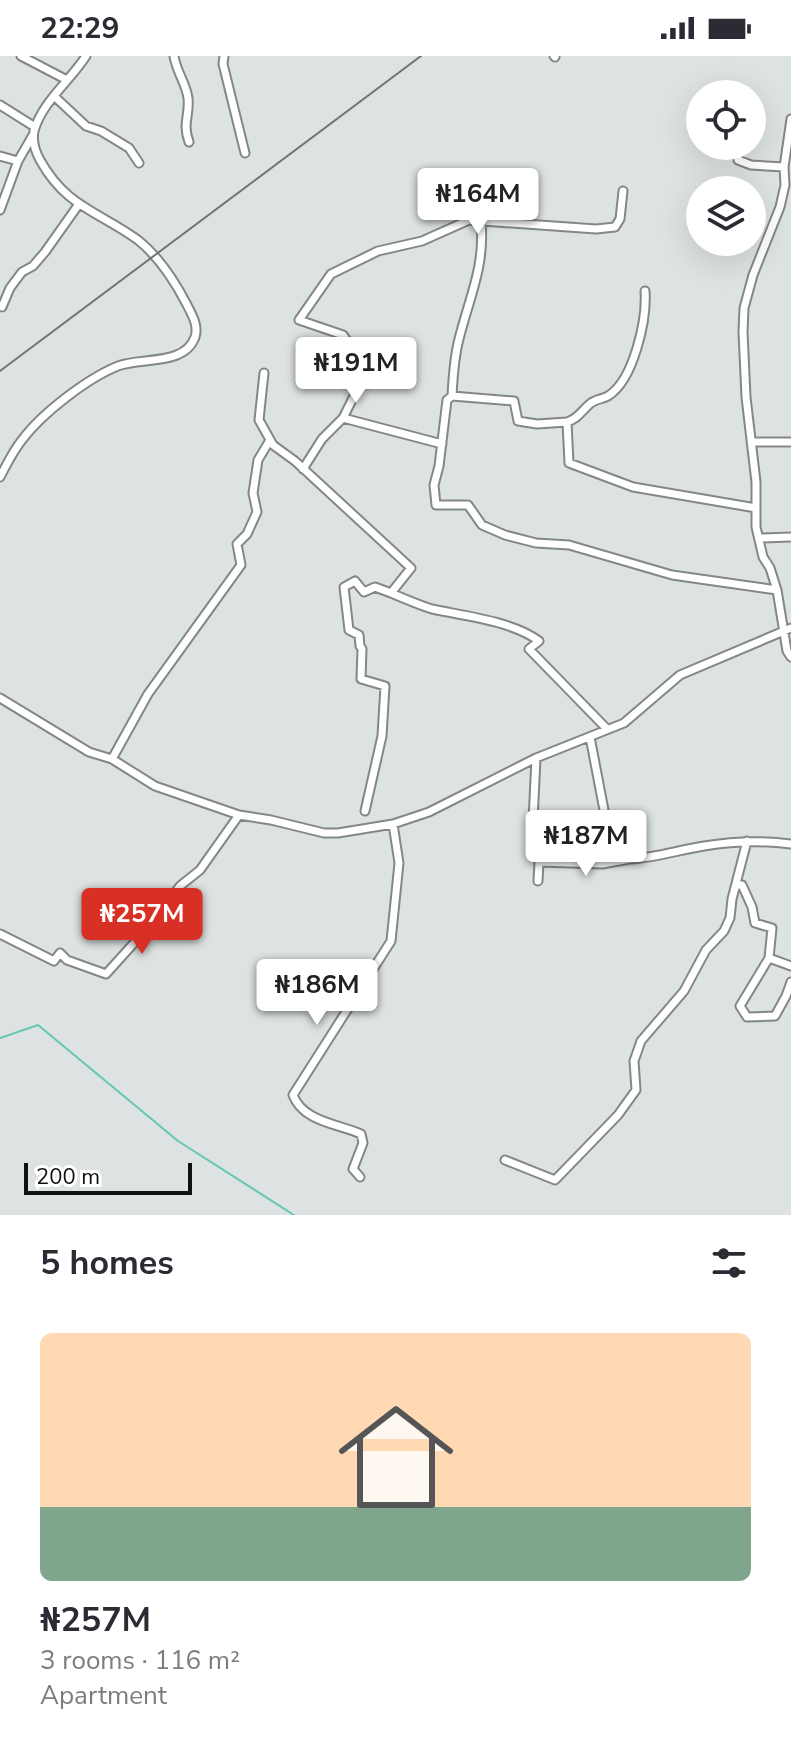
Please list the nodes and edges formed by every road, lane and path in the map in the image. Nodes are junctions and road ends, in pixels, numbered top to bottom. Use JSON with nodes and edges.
{"nodes":[{"id":1,"x":21,"y":56,"type":"edge"},
{"id":2,"x":86,"y":56,"type":"edge"},
{"id":3,"x":174,"y":56,"type":"edge"},
{"id":4,"x":224,"y":56,"type":"edge"},
{"id":5,"x":67,"y":80,"type":"junction"},
{"id":6,"x":54,"y":96,"type":"junction"},
{"id":7,"x":0,"y":105,"type":"edge"},
{"id":8,"x":791,"y":119,"type":"edge"},
{"id":9,"x":34,"y":131,"type":"junction"},
{"id":10,"x":189,"y":142,"type":"dead end"},
{"id":11,"x":245,"y":153,"type":"dead end"},
{"id":12,"x":0,"y":156,"type":"edge"},
{"id":13,"x":738,"y":160,"type":"edge"},
{"id":14,"x":18,"y":161,"type":"junction"},
{"id":15,"x":139,"y":163,"type":"dead end"},
{"id":16,"x":784,"y":167,"type":"junction"},
{"id":17,"x":623,"y":191,"type":"dead end"},
{"id":18,"x":79,"y":204,"type":"junction"},
{"id":19,"x":0,"y":210,"type":"edge"},
{"id":20,"x":481,"y":221,"type":"junction"},
{"id":21,"x":645,"y":291,"type":"dead end"},
{"id":22,"x":2,"y":307,"type":"edge"},
{"id":23,"x":264,"y":373,"type":"dead end"},
{"id":24,"x":452,"y":396,"type":"junction"},
{"id":25,"x":343,"y":418,"type":"junction"},
{"id":26,"x":567,"y":422,"type":"junction"},
{"id":27,"x":270,"y":440,"type":"junction"},
{"id":28,"x":751,"y":442,"type":"junction"},
{"id":29,"x":791,"y":442,"type":"edge"},
{"id":30,"x":442,"y":444,"type":"junction"},
{"id":31,"x":303,"y":469,"type":"junction"},
{"id":32,"x":0,"y":477,"type":"edge"},
{"id":33,"x":756,"y":508,"type":"junction"},
{"id":34,"x":791,"y":537,"type":"edge"},
{"id":35,"x":760,"y":538,"type":"junction"},
{"id":36,"x":777,"y":590,"type":"junction"},
{"id":37,"x":391,"y":593,"type":"junction"},
{"id":38,"x":787,"y":629,"type":"edge"},
{"id":39,"x":791,"y":657,"type":"edge"},
{"id":40,"x":0,"y":698,"type":"edge"},
{"id":41,"x":607,"y":729,"type":"junction"},
{"id":42,"x":590,"y":737,"type":"junction"},
{"id":43,"x":536,"y":758,"type":"junction"},
{"id":44,"x":112,"y":759,"type":"junction"},
{"id":45,"x":365,"y":811,"type":"dead end"},
{"id":46,"x":239,"y":815,"type":"junction"},
{"id":47,"x":393,"y":824,"type":"junction"},
{"id":48,"x":747,"y":841,"type":"junction"},
{"id":49,"x":791,"y":844,"type":"edge"},
{"id":50,"x":630,"y":859,"type":"junction"},
{"id":51,"x":539,"y":862,"type":"junction"},
{"id":52,"x":538,"y":881,"type":"dead end"},
{"id":53,"x":737,"y":885,"type":"junction"},
{"id":54,"x":0,"y":934,"type":"edge"},
{"id":55,"x":769,"y":958,"type":"junction"},
{"id":56,"x":791,"y":966,"type":"edge"},
{"id":57,"x":791,"y":982,"type":"edge"},
{"id":58,"x":505,"y":1160,"type":"dead end"},
{"id":59,"x":360,"y":1177,"type":"dead end"}],
"edges":[{"from":1,"to":5,"type":"street"},
{"from":2,"to":5,"type":"street"},
{"from":3,"to":10,"type":"street"},
{"from":4,"to":11,"type":"street"},
{"from":5,"to":6,"type":"street"},
{"from":6,"to":9,"type":"street"},
{"from":6,"to":15,"type":"street"},
{"from":7,"to":9,"type":"street"},
{"from":8,"to":16,"type":"street"},
{"from":9,"to":14,"type":"street"},
{"from":9,"to":18,"type":"street"},
{"from":12,"to":14,"type":"street"},
{"from":13,"to":16,"type":"street"},
{"from":14,"to":19,"type":"street"},
{"from":16,"to":28,"type":"street"},
{"from":17,"to":20,"type":"street"},
{"from":18,"to":22,"type":"street"},
{"from":18,"to":32,"type":"street"},
{"from":20,"to":24,"type":"street"},
{"from":20,"to":25,"type":"street"},
{"from":21,"to":26,"type":"street"},
{"from":23,"to":27,"type":"street"},
{"from":24,"to":26,"type":"street"},
{"from":24,"to":30,"type":"street"},
{"from":25,"to":30,"type":"street"},
{"from":25,"to":31,"type":"street"},
{"from":26,"to":33,"type":"street"},
{"from":27,"to":31,"type":"street"},
{"from":27,"to":44,"type":"street"},
{"from":28,"to":29,"type":"street"},
{"from":28,"to":33,"type":"street"},
{"from":30,"to":36,"type":"street"},
{"from":31,"to":37,"type":"street"},
{"from":33,"to":35,"type":"street"},
{"from":34,"to":35,"type":"street"},
{"from":35,"to":36,"type":"street"},
{"from":36,"to":38,"type":"street"},
{"from":37,"to":41,"type":"street"},
{"from":37,"to":45,"type":"street"},
{"from":38,"to":39,"type":"street"},
{"from":38,"to":41,"type":"street"},
{"from":40,"to":44,"type":"street"},
{"from":41,"to":42,"type":"street"},
{"from":42,"to":43,"type":"street"},
{"from":42,"to":50,"type":"street"},
{"from":43,"to":47,"type":"street"},
{"from":43,"to":51,"type":"street"},
{"from":44,"to":46,"type":"street"},
{"from":46,"to":47,"type":"street"},
{"from":46,"to":54,"type":"street"},
{"from":47,"to":59,"type":"street"},
{"from":48,"to":49,"type":"street"},
{"from":48,"to":50,"type":"street"},
{"from":48,"to":53,"type":"street"},
{"from":50,"to":51,"type":"street"},
{"from":51,"to":52,"type":"street"},
{"from":53,"to":55,"type":"street"},
{"from":53,"to":58,"type":"street"},
{"from":55,"to":56,"type":"street"},
{"from":55,"to":57,"type":"street"}]}
